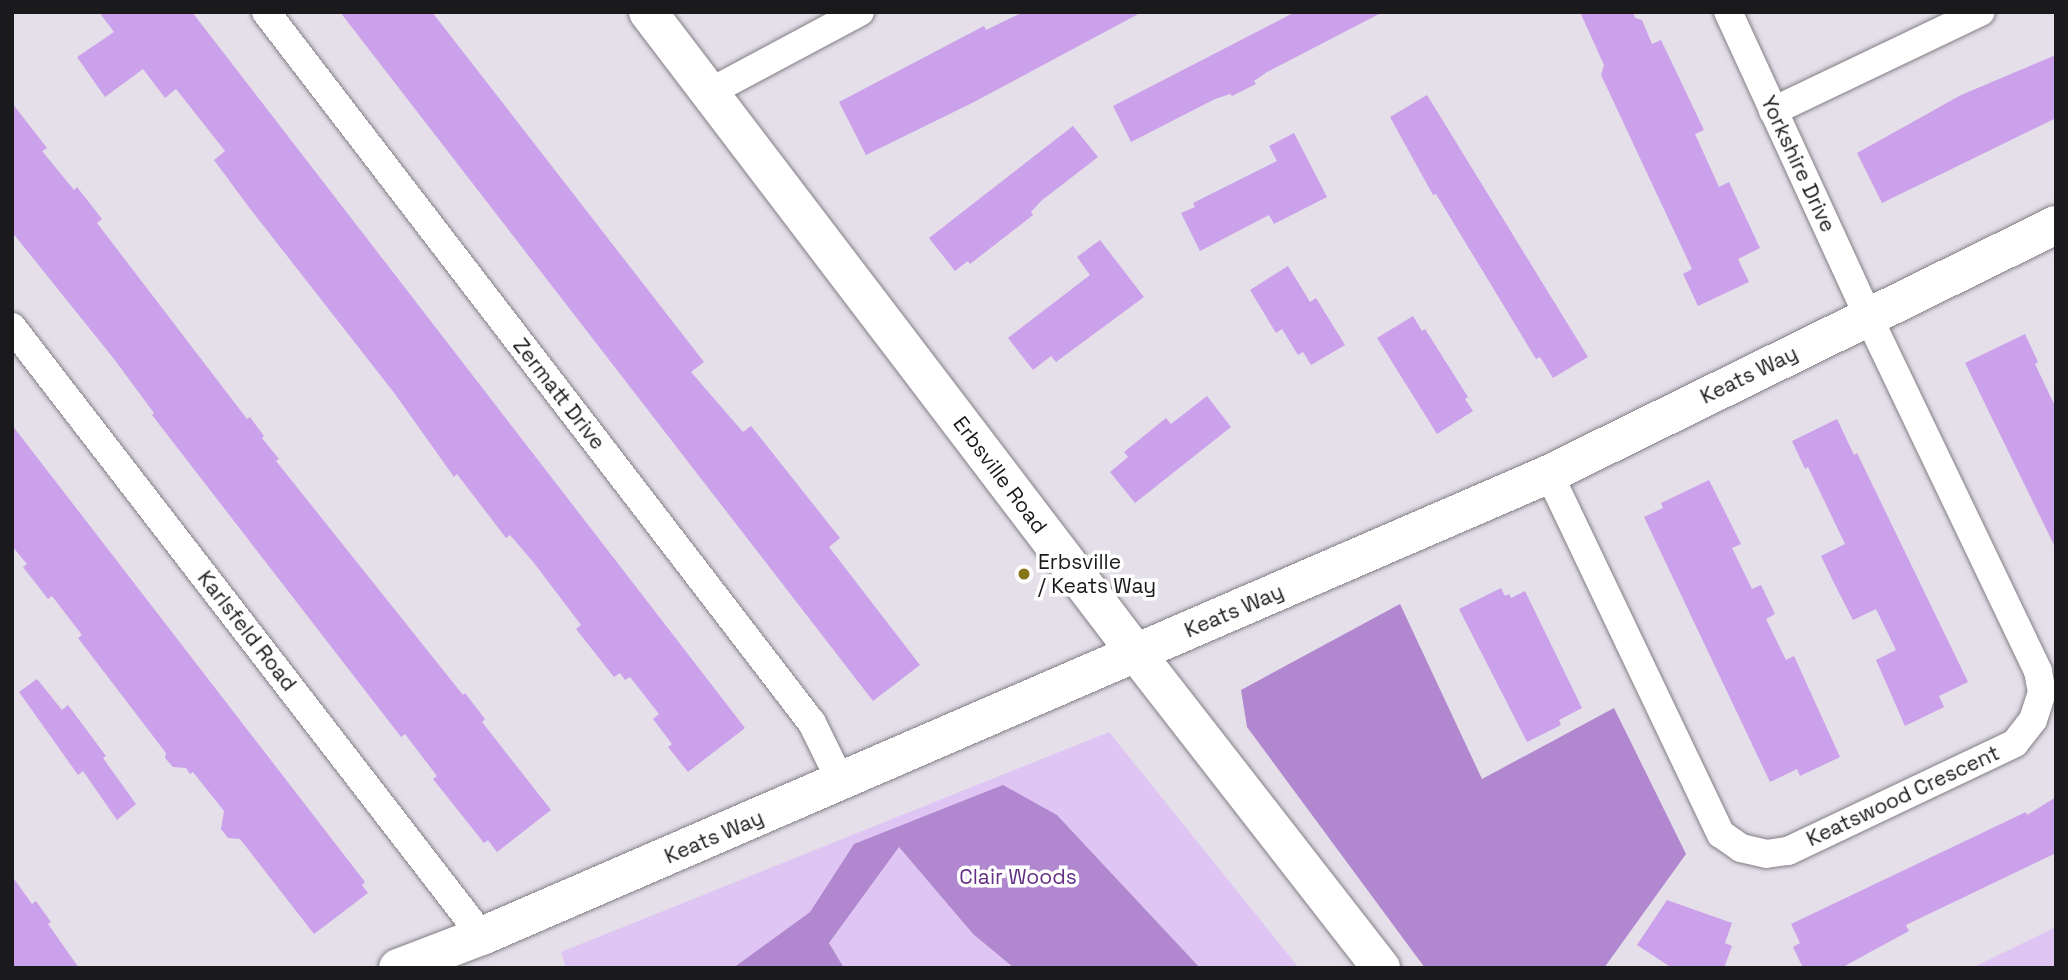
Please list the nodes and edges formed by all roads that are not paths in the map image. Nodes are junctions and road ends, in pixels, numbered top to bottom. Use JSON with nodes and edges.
{"nodes":[{"id":1,"x":265,"y":12,"type":"edge"},
{"id":2,"x":648,"y":12,"type":"edge"},
{"id":3,"x":860,"y":12,"type":"edge"},
{"id":4,"x":1728,"y":12,"type":"edge"},
{"id":5,"x":1981,"y":12,"type":"edge"},
{"id":6,"x":710,"y":92,"type":"junction"},
{"id":7,"x":1773,"y":111,"type":"junction"},
{"id":8,"x":2056,"y":225,"type":"edge"},
{"id":9,"x":1868,"y":316,"type":"junction"},
{"id":10,"x":12,"y":327,"type":"edge"},
{"id":11,"x":1549,"y":474,"type":"junction"},
{"id":12,"x":1136,"y":653,"type":"junction"},
{"id":13,"x":841,"y":782,"type":"junction"},
{"id":14,"x":482,"y":936,"type":"junction"},
{"id":15,"x":398,"y":968,"type":"edge"},
{"id":16,"x":1381,"y":968,"type":"edge"}],
"edges":[{"from":1,"to":13,"type":"street","name":"Zermatt Drive"},
{"from":2,"to":6,"type":"street","name":"Erbsville Road"},
{"from":3,"to":6,"type":"street"},
{"from":4,"to":7,"type":"street","name":"Yorkshire Drive"},
{"from":5,"to":7,"type":"street"},
{"from":6,"to":12,"type":"street","name":"Erbsville Road"},
{"from":7,"to":9,"type":"street","name":"Yorkshire Drive"},
{"from":8,"to":9,"type":"street","name":"Keats Way"},
{"from":9,"to":11,"type":"street","name":"Keats Way"},
{"from":9,"to":11,"type":"street","name":"Keatswood Crescent"},
{"from":10,"to":14,"type":"street","name":"Karlsfeld Road"},
{"from":11,"to":12,"type":"street","name":"Keats Way"},
{"from":12,"to":13,"type":"street","name":"Keats Way"},
{"from":12,"to":16,"type":"street","name":"Erbsville Road"},
{"from":13,"to":14,"type":"street","name":"Keats Way"},
{"from":14,"to":15,"type":"street","name":"Keats Way"}]}
